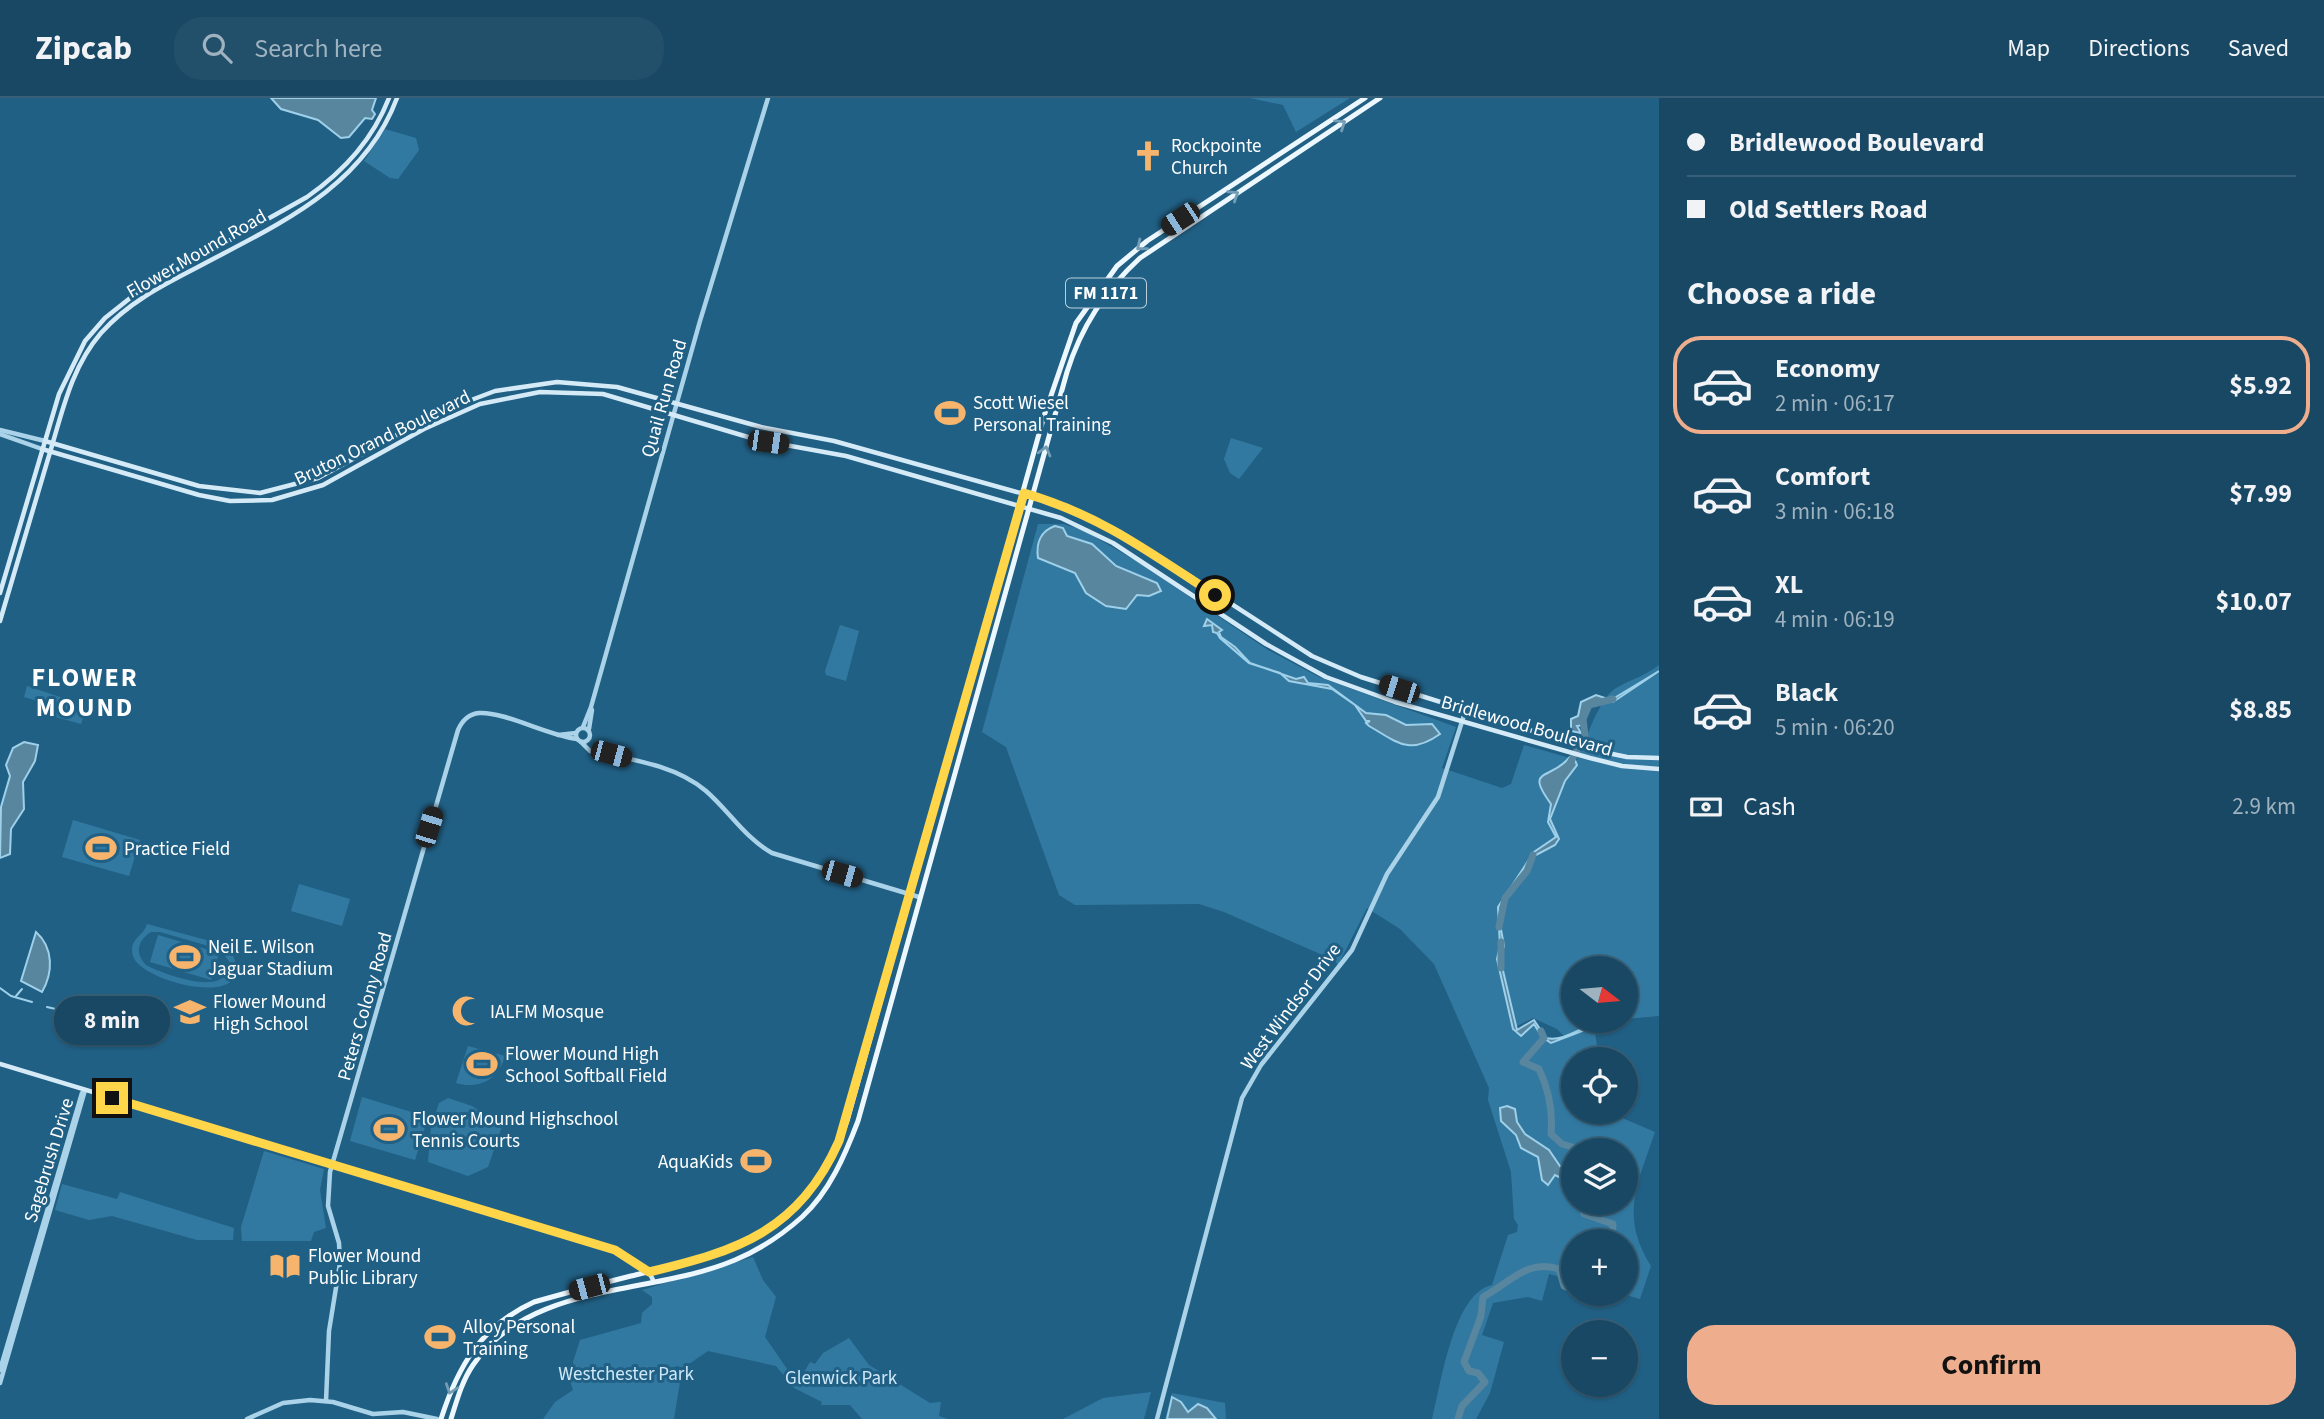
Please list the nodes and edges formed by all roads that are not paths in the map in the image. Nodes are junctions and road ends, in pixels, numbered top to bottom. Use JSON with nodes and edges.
{"nodes":[{"id":1,"x":388,"y":98,"type":"edge"},
{"id":2,"x":397,"y":98,"type":"edge"},
{"id":3,"x":768,"y":98,"type":"edge"},
{"id":4,"x":1365,"y":98,"type":"edge"},
{"id":5,"x":1380,"y":98,"type":"edge"},
{"id":6,"x":1065,"y":349,"type":"junction"},
{"id":7,"x":1073,"y":351,"type":"junction"},
{"id":8,"x":677,"y":403,"type":"junction"},
{"id":9,"x":674,"y":414,"type":"junction"},
{"id":10,"x":0,"y":432,"type":"edge"},
{"id":11,"x":45,"y":441,"type":"junction"},
{"id":12,"x":53,"y":443,"type":"junction"},
{"id":13,"x":42,"y":449,"type":"junction"},
{"id":14,"x":51,"y":451,"type":"junction"},
{"id":15,"x":945,"y":471,"type":"junction"},
{"id":16,"x":942,"y":483,"type":"junction"},
{"id":17,"x":1024,"y":493,"type":"junction"},
{"id":18,"x":1033,"y":495,"type":"junction"},
{"id":19,"x":1020,"y":505,"type":"junction"},
{"id":20,"x":1030,"y":508,"type":"junction"},
{"id":21,"x":0,"y":593,"type":"edge"},
{"id":22,"x":0,"y":621,"type":"edge"},
{"id":23,"x":1434,"y":700,"type":"junction"},
{"id":24,"x":592,"y":707,"type":"junction"},
{"id":25,"x":1466,"y":709,"type":"junction"},
{"id":26,"x":1430,"y":712,"type":"junction"},
{"id":27,"x":1462,"y":722,"type":"junction"},
{"id":28,"x":583,"y":727,"type":"junction"},
{"id":29,"x":589,"y":730,"type":"junction"},
{"id":30,"x":578,"y":738,"type":"junction"},
{"id":31,"x":589,"y":740,"type":"junction"},
{"id":32,"x":600,"y":751,"type":"junction"},
{"id":33,"x":1659,"y":758,"type":"edge"},
{"id":34,"x":1659,"y":769,"type":"edge"},
{"id":35,"x":909,"y":894,"type":"junction"},
{"id":36,"x":919,"y":897,"type":"junction"},
{"id":37,"x":0,"y":1064,"type":"edge"},
{"id":38,"x":85,"y":1090,"type":"junction"},
{"id":39,"x":332,"y":1164,"type":"junction"},
{"id":40,"x":40,"y":1241,"type":"junction"},
{"id":41,"x":649,"y":1272,"type":"junction"},
{"id":42,"x":654,"y":1282,"type":"junction"},
{"id":43,"x":547,"y":1298,"type":"junction"},
{"id":44,"x":551,"y":1308,"type":"junction"},
{"id":45,"x":0,"y":1370,"type":"edge"},
{"id":46,"x":0,"y":1383,"type":"edge"},
{"id":47,"x":326,"y":1401,"type":"junction"},
{"id":48,"x":247,"y":1419,"type":"edge"},
{"id":49,"x":439,"y":1419,"type":"edge"},
{"id":50,"x":451,"y":1419,"type":"edge"},
{"id":51,"x":1157,"y":1419,"type":"edge"}],
"edges":[{"from":1,"to":11,"type":"main road","name":"Flower Mound Road"},
{"from":2,"to":12,"type":"main road","name":"Flower Mound Road"},
{"from":3,"to":8,"type":"street","name":"Quail Run Road"},
{"from":4,"to":6,"type":"main road","number":"FM 1171","one_way":true},
{"from":7,"to":5,"type":"main road","number":"FM 1171","one_way":true},
{"from":6,"to":7,"type":"main road"},
{"from":6,"to":17,"type":"main road","number":"FM 1171"},
{"from":18,"to":7,"type":"main road","number":"FM 1171","one_way":true},
{"from":8,"to":9,"type":"street","name":"Quail Run Road"},
{"from":8,"to":12,"type":"main road","name":"Bruton Orand Boulevard"},
{"from":8,"to":15,"type":"main road","name":"Bruton Orand Boulevard"},
{"from":9,"to":14,"type":"main road","name":"Bruton Orand Boulevard"},
{"from":9,"to":16,"type":"main road","name":"Bruton Orand Boulevard"},
{"from":9,"to":24,"type":"street","name":"Quail Run Road"},
{"from":10,"to":11,"type":"street"},
{"from":10,"to":13,"type":"street"},
{"from":11,"to":12,"type":"main road","name":"Bruton Orand Boulevard"},
{"from":11,"to":13,"type":"main road","name":"Flower Mound Road"},
{"from":12,"to":14,"type":"main road","name":"Flower Mound Road"},
{"from":13,"to":14,"type":"main road","name":"Bruton Orand Boulevard"},
{"from":13,"to":21,"type":"main road","name":"Flower Mound Road"},
{"from":14,"to":22,"type":"main road","name":"Flower Mound Road"},
{"from":15,"to":16,"type":"main road"},
{"from":15,"to":17,"type":"main road","name":"Bruton Orand Boulevard"},
{"from":16,"to":19,"type":"main road","name":"Bruton Orand Boulevard"},
{"from":17,"to":18,"type":"main road","name":"Bridlewood Boulevard"},
{"from":17,"to":19,"type":"main road","number":"FM 1171"},
{"from":18,"to":20,"type":"main road","number":"FM 1171"},
{"from":18,"to":23,"type":"main road","name":"Bridlewood Boulevard"},
{"from":19,"to":20,"type":"main road","name":"Bridlewood Boulevard"},
{"from":19,"to":35,"type":"main road","number":"FM 1171"},
{"from":20,"to":26,"type":"main road","name":"Bridlewood Boulevard"},
{"from":20,"to":36,"type":"main road","number":"FM 1171"},
{"from":23,"to":25,"type":"main road","name":"Bridlewood Boulevard"},
{"from":23,"to":26,"type":"main road"},
{"from":24,"to":28,"type":"street","name":"Quail Run Road"},
{"from":24,"to":29,"type":"street","name":"Quail Run Road"},
{"from":25,"to":27,"type":"street","name":"West Windsor Drive"},
{"from":25,"to":33,"type":"main road","name":"Bridlewood Boulevard"},
{"from":26,"to":27,"type":"main road","name":"Bridlewood Boulevard"},
{"from":27,"to":34,"type":"main road","name":"Bridlewood Boulevard"},
{"from":27,"to":51,"type":"street","name":"West Windsor Drive"},
{"from":28,"to":29,"type":"street"},
{"from":28,"to":30,"type":"street"},
{"from":29,"to":31,"type":"street","name":"Quail Run Road"},
{"from":30,"to":31,"type":"street","name":"Peters Colony Road"},
{"from":30,"to":32,"type":"street"},
{"from":30,"to":39,"type":"street","name":"Peters Colony Road"},
{"from":31,"to":32,"type":"street"},
{"from":32,"to":35,"type":"street"},
{"from":35,"to":36,"type":"street"},
{"from":35,"to":41,"type":"main road","number":"FM 1171"},
{"from":36,"to":42,"type":"main road","number":"FM 1171"},
{"from":37,"to":38,"type":"main road"},
{"from":38,"to":39,"type":"main road"},
{"from":38,"to":40,"type":"street","name":"Sagebrush Drive"},
{"from":39,"to":41,"type":"main road"},
{"from":39,"to":47,"type":"street","name":"Peters Colony Road"},
{"from":40,"to":45,"type":"street","name":"Sagebrush Drive"},
{"from":40,"to":46,"type":"street","name":"Sagebrush Drive"},
{"from":41,"to":42,"type":"main road"},
{"from":41,"to":43,"type":"main road","number":"FM 1171"},
{"from":42,"to":44,"type":"main road","number":"FM 1171"},
{"from":43,"to":44,"type":"main road"},
{"from":43,"to":49,"type":"main road","number":"FM 1171","one_way":true},
{"from":44,"to":50,"type":"main road","number":"FM 1171"},
{"from":47,"to":48,"type":"street"},
{"from":47,"to":49,"type":"street"}]}
